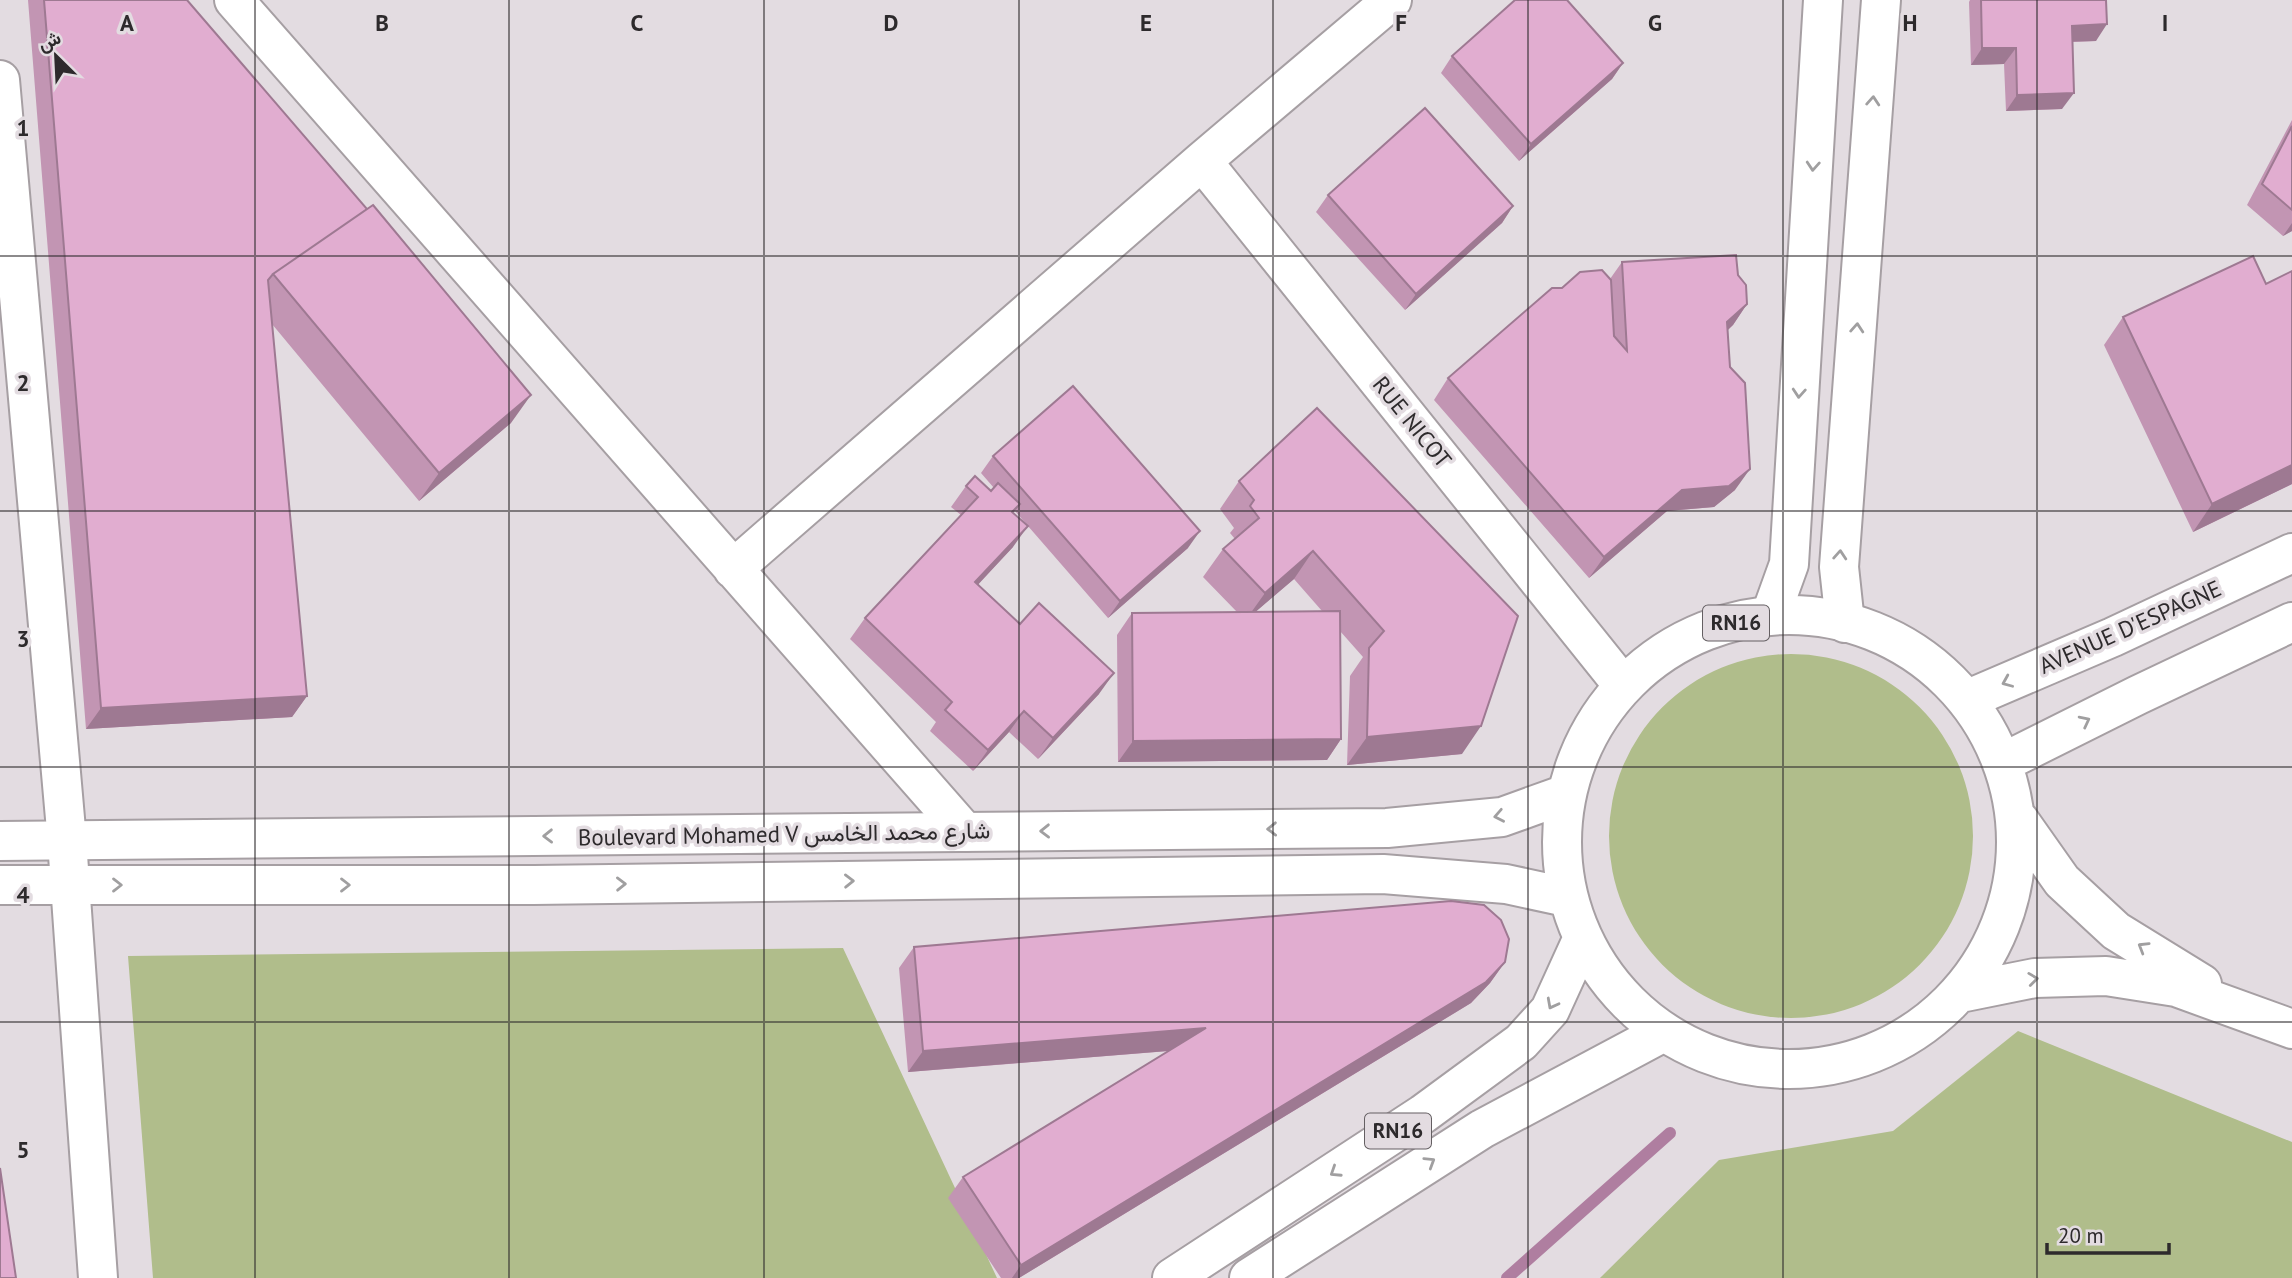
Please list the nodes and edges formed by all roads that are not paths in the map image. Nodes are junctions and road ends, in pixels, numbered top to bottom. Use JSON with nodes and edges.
{"nodes":[{"id":1,"x":234,"y":0,"type":"edge"},
{"id":2,"x":1392,"y":0,"type":"edge"},
{"id":3,"x":1824,"y":0,"type":"edge"},
{"id":4,"x":1881,"y":0,"type":"edge"},
{"id":5,"x":0,"y":80,"type":"edge"},
{"id":6,"x":3,"y":161,"type":"edge"},
{"id":7,"x":1202,"y":161,"type":"junction"},
{"id":8,"x":2292,"y":553,"type":"edge"},
{"id":9,"x":733,"y":569,"type":"junction"},
{"id":10,"x":1771,"y":614,"type":"junction"},
{"id":11,"x":2292,"y":622,"type":"edge"},
{"id":12,"x":1845,"y":623,"type":"junction"},
{"id":13,"x":1622,"y":684,"type":"junction"},
{"id":14,"x":1966,"y":700,"type":"junction"},
{"id":15,"x":2002,"y":763,"type":"junction"},
{"id":16,"x":1563,"y":795,"type":"junction"},
{"id":17,"x":2019,"y":820,"type":"junction"},
{"id":18,"x":965,"y":832,"type":"junction"},
{"id":19,"x":0,"y":841,"type":"edge"},
{"id":20,"x":66,"y":841,"type":"junction"},
{"id":21,"x":0,"y":885,"type":"edge"},
{"id":22,"x":68,"y":885,"type":"junction"},
{"id":23,"x":1566,"y":897,"type":"junction"},
{"id":24,"x":1581,"y":942,"type":"junction"},
{"id":25,"x":1965,"y":992,"type":"junction"},
{"id":26,"x":2242,"y":1009,"type":"junction"},
{"id":27,"x":2292,"y":1029,"type":"edge"},
{"id":28,"x":1662,"y":1033,"type":"junction"},
{"id":29,"x":98,"y":1278,"type":"edge"},
{"id":30,"x":1172,"y":1278,"type":"edge"},
{"id":31,"x":1249,"y":1278,"type":"edge"}],
"edges":[{"from":1,"to":9,"type":"main road"},
{"from":2,"to":7,"type":"main road"},
{"from":3,"to":10,"type":"main road","one_way":true},
{"from":12,"to":4,"type":"main road","one_way":true},
{"from":5,"to":6,"type":"main road"},
{"from":6,"to":20,"type":"main road"},
{"from":7,"to":9,"type":"main road"},
{"from":7,"to":13,"type":"main road","name":"RUE NICOT"},
{"from":8,"to":14,"type":"main road","name":"AVENUE D'ESPAGNE","one_way":true},
{"from":9,"to":18,"type":"main road"},
{"from":10,"to":12,"type":"main road","number":"RN16"},
{"from":10,"to":13,"type":"main road","number":"RN16"},
{"from":15,"to":11,"type":"main road","one_way":true},
{"from":12,"to":14,"type":"main road","number":"RN16"},
{"from":13,"to":16,"type":"main road","number":"RN16"},
{"from":14,"to":15,"type":"main road","number":"RN16"},
{"from":15,"to":17,"type":"main road","number":"RN16"},
{"from":16,"to":18,"type":"main road","name":"Boulevard Mohamed V شارع محمد الخامس","one_way":true},
{"from":16,"to":23,"type":"main road","number":"RN16"},
{"from":17,"to":25,"type":"main road","number":"RN16"},
{"from":26,"to":17,"type":"main road","one_way":true},
{"from":18,"to":20,"type":"main road","name":"Boulevard Mohamed V شارع محمد الخامس","one_way":true},
{"from":19,"to":20,"type":"main road","name":"Boulevard Mohamed V شارع محمد الخامس"},
{"from":20,"to":22,"type":"main road"},
{"from":21,"to":22,"type":"main road","name":"Boulevard Mohamed V شارع محمد الخامس"},
{"from":22,"to":23,"type":"main road","name":"Boulevard Mohamed V شارع محمد الخامس","one_way":true},
{"from":22,"to":29,"type":"main road"},
{"from":23,"to":24,"type":"main road","number":"RN16"},
{"from":24,"to":28,"type":"main road","number":"RN16"},
{"from":24,"to":30,"type":"main road","number":"RN16","one_way":true},
{"from":25,"to":26,"type":"main road","one_way":true},
{"from":25,"to":28,"type":"main road","number":"RN16"},
{"from":26,"to":27,"type":"main road"},
{"from":31,"to":28,"type":"main road","number":"RN16","one_way":true}]}
